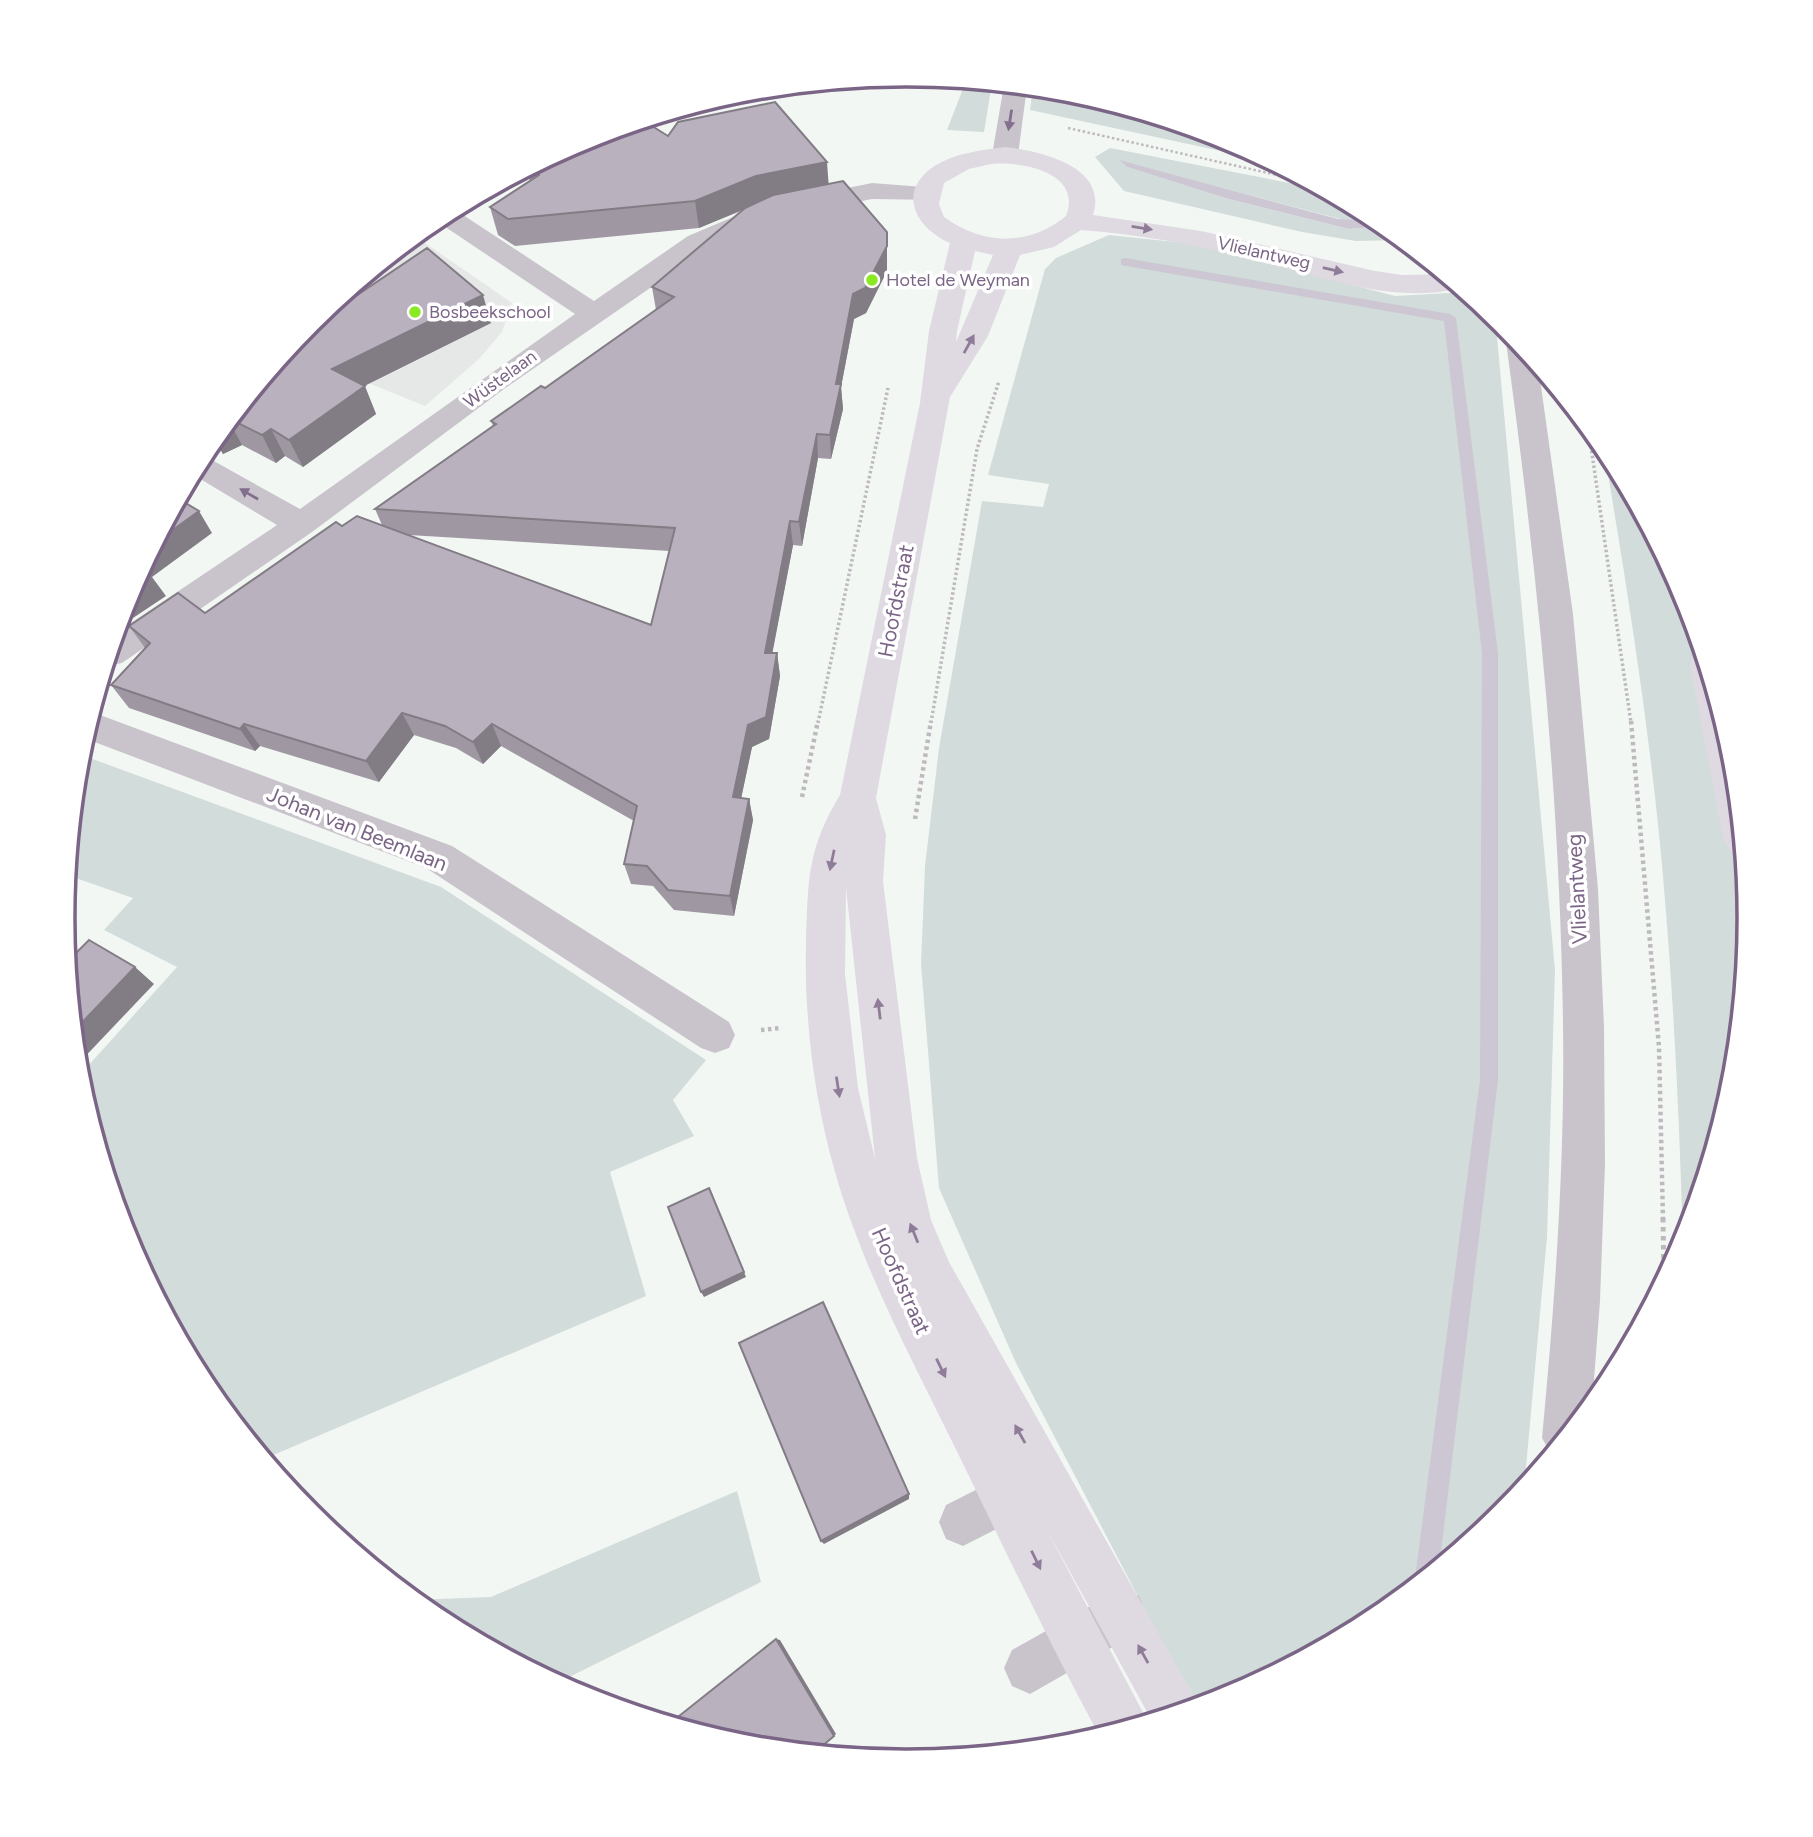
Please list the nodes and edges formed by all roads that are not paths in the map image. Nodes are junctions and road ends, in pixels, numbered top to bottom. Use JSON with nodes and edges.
{"nodes":[{"id":1,"x":1014,"y":94,"type":"edge"},
{"id":2,"x":1005,"y":155,"type":"junction"},
{"id":3,"x":927,"y":194,"type":"junction"},
{"id":4,"x":1104,"y":196,"type":"junction"},
{"id":5,"x":455,"y":221,"type":"edge"},
{"id":6,"x":1074,"y":222,"type":"junction"},
{"id":7,"x":964,"y":239,"type":"junction"},
{"id":8,"x":1010,"y":247,"type":"junction"},
{"id":9,"x":1386,"y":256,"type":"dead end"},
{"id":10,"x":1441,"y":282,"type":"edge"},
{"id":11,"x":593,"y":313,"type":"junction"},
{"id":12,"x":1523,"y":361,"type":"edge"},
{"id":13,"x":934,"y":403,"type":"junction"},
{"id":14,"x":207,"y":469,"type":"edge"},
{"id":15,"x":301,"y":524,"type":"junction"},
{"id":16,"x":121,"y":647,"type":"edge"},
{"id":17,"x":97,"y":730,"type":"edge"},
{"id":18,"x":715,"y":1035,"type":"dead end"},
{"id":19,"x":1567,"y":1423,"type":"edge"},
{"id":20,"x":1025,"y":1488,"type":"junction"},
{"id":21,"x":963,"y":1522,"type":"dead end"},
{"id":22,"x":1121,"y":1614,"type":"junction"},
{"id":23,"x":1076,"y":1641,"type":"junction"},
{"id":24,"x":1030,"y":1668,"type":"dead end"},
{"id":25,"x":1173,"y":1706,"type":"edge"},
{"id":26,"x":1120,"y":1721,"type":"edge"}],
"edges":[{"from":1,"to":2,"type":"street","one_way":true},
{"from":2,"to":3,"type":"main road"},
{"from":2,"to":4,"type":"main road"},
{"from":3,"to":7,"type":"main road"},
{"from":3,"to":11,"type":"street","name":"Wüstelaan"},
{"from":4,"to":6,"type":"main road"},
{"from":4,"to":9,"type":"main road","name":"Vlielantweg"},
{"from":5,"to":11,"type":"street"},
{"from":6,"to":8,"type":"main road"},
{"from":6,"to":10,"type":"main road","name":"Vlielantweg","one_way":true},
{"from":7,"to":8,"type":"main road"},
{"from":7,"to":13,"type":"main road","name":"Hoofdstraat"},
{"from":13,"to":8,"type":"main road","name":"Hoofdstraat","one_way":true},
{"from":11,"to":15,"type":"street","name":"Wüstelaan"},
{"from":12,"to":19,"type":"street","name":"Vlielantweg"},
{"from":13,"to":20,"type":"main road","name":"Hoofdstraat"},
{"from":15,"to":14,"type":"street","one_way":true},
{"from":15,"to":16,"type":"street","name":"Wüstelaan"},
{"from":17,"to":18,"type":"street","name":"Johan van Beemlaan"},
{"from":20,"to":21,"type":"street"},
{"from":20,"to":22,"type":"main road","name":"Hoofdstraat"},
{"from":20,"to":23,"type":"main road","name":"Hoofdstraat","one_way":true},
{"from":22,"to":23,"type":"street"},
{"from":25,"to":22,"type":"main road","name":"Hoofdstraat","one_way":true},
{"from":23,"to":24,"type":"street"},
{"from":23,"to":26,"type":"main road","name":"Hoofdstraat"}]}
